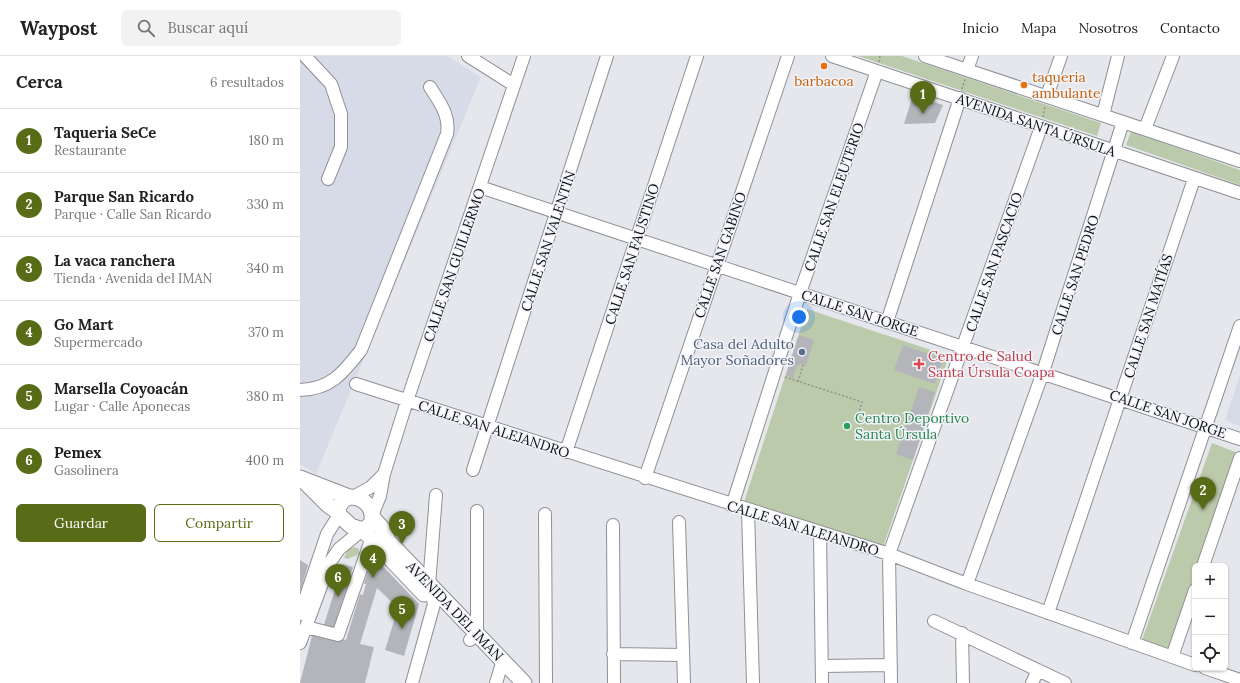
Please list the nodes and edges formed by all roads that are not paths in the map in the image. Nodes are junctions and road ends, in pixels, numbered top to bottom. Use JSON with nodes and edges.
{"nodes":[{"id":1,"x":305,"y":56,"type":"edge"},
{"id":2,"x":468,"y":56,"type":"edge"},
{"id":3,"x":524,"y":56,"type":"edge"},
{"id":4,"x":607,"y":56,"type":"edge"},
{"id":5,"x":697,"y":56,"type":"edge"},
{"id":6,"x":788,"y":56,"type":"edge"},
{"id":7,"x":832,"y":56,"type":"edge"},
{"id":8,"x":925,"y":56,"type":"edge"},
{"id":9,"x":972,"y":56,"type":"edge"},
{"id":10,"x":1061,"y":56,"type":"edge"},
{"id":11,"x":1118,"y":56,"type":"edge"},
{"id":12,"x":1173,"y":56,"type":"edge"},
{"id":13,"x":967,"y":70,"type":"junction"},
{"id":14,"x":877,"y":71,"type":"junction"},
{"id":15,"x":514,"y":85,"type":"junction"},
{"id":16,"x":430,"y":87,"type":"dead end"},
{"id":17,"x":1047,"y":96,"type":"junction"},
{"id":18,"x":960,"y":98,"type":"junction"},
{"id":19,"x":1103,"y":115,"type":"junction"},
{"id":20,"x":1123,"y":122,"type":"junction"},
{"id":21,"x":1041,"y":127,"type":"junction"},
{"id":22,"x":1145,"y":129,"type":"junction"},
{"id":23,"x":1114,"y":151,"type":"junction"},
{"id":24,"x":1240,"y":161,"type":"edge"},
{"id":25,"x":1194,"y":178,"type":"junction"},
{"id":26,"x":328,"y":179,"type":"dead end"},
{"id":27,"x":480,"y":187,"type":"junction"},
{"id":28,"x":1240,"y":193,"type":"edge"},
{"id":29,"x":557,"y":213,"type":"junction"},
{"id":30,"x":637,"y":240,"type":"junction"},
{"id":31,"x":717,"y":266,"type":"junction"},
{"id":32,"x":800,"y":293,"type":"junction"},
{"id":33,"x":887,"y":322,"type":"junction"},
{"id":34,"x":1240,"y":326,"type":"edge"},
{"id":35,"x":964,"y":347,"type":"junction"},
{"id":36,"x":1043,"y":372,"type":"junction"},
{"id":37,"x":356,"y":384,"type":"dead end"},
{"id":38,"x":300,"y":390,"type":"edge"},
{"id":39,"x":1121,"y":398,"type":"junction"},
{"id":40,"x":407,"y":401,"type":"junction"},
{"id":41,"x":488,"y":425,"type":"junction"},
{"id":42,"x":1206,"y":428,"type":"junction"},
{"id":43,"x":1240,"y":439,"type":"edge"},
{"id":44,"x":566,"y":452,"type":"junction"},
{"id":45,"x":1240,"y":458,"type":"edge"},
{"id":46,"x":473,"y":470,"type":"dead end"},
{"id":47,"x":384,"y":474,"type":"junction"},
{"id":48,"x":301,"y":478,"type":"edge"},
{"id":49,"x":645,"y":478,"type":"junction"},
{"id":50,"x":436,"y":495,"type":"dead end"},
{"id":51,"x":351,"y":497,"type":"junction"},
{"id":52,"x":732,"y":506,"type":"junction"},
{"id":53,"x":477,"y":511,"type":"dead end"},
{"id":54,"x":748,"y":511,"type":"junction"},
{"id":55,"x":338,"y":513,"type":"junction"},
{"id":56,"x":545,"y":514,"type":"dead end"},
{"id":57,"x":373,"y":515,"type":"junction"},
{"id":58,"x":679,"y":522,"type":"dead end"},
{"id":59,"x":613,"y":525,"type":"dead end"},
{"id":60,"x":820,"y":533,"type":"junction"},
{"id":61,"x":365,"y":534,"type":"junction"},
{"id":62,"x":889,"y":554,"type":"junction"},
{"id":63,"x":1204,"y":563,"type":"edge"},
{"id":64,"x":967,"y":584,"type":"junction"},
{"id":65,"x":430,"y":585,"type":"junction"},
{"id":66,"x":1192,"y":599,"type":"edge"},
{"id":67,"x":434,"y":604,"type":"junction"},
{"id":68,"x":301,"y":612,"type":"edge"},
{"id":69,"x":1048,"y":613,"type":"junction"},
{"id":70,"x":934,"y":621,"type":"dead end"},
{"id":71,"x":306,"y":626,"type":"junction"},
{"id":72,"x":962,"y":633,"type":"junction"},
{"id":73,"x":473,"y":636,"type":"junction"},
{"id":74,"x":300,"y":643,"type":"edge"},
{"id":75,"x":1132,"y":643,"type":"junction"},
{"id":76,"x":613,"y":654,"type":"junction"},
{"id":77,"x":683,"y":655,"type":"junction"},
{"id":78,"x":1172,"y":657,"type":"junction"},
{"id":79,"x":1192,"y":663,"type":"edge"},
{"id":80,"x":891,"y":664,"type":"junction"},
{"id":81,"x":822,"y":666,"type":"junction"},
{"id":82,"x":1038,"y":670,"type":"junction"},
{"id":83,"x":500,"y":671,"type":"edge"},
{"id":84,"x":1214,"y":671,"type":"edge"},
{"id":85,"x":1240,"y":680,"type":"edge"},
{"id":86,"x":412,"y":683,"type":"edge"},
{"id":87,"x":512,"y":683,"type":"edge"},
{"id":88,"x":524,"y":683,"type":"edge"},
{"id":89,"x":546,"y":683,"type":"edge"},
{"id":90,"x":614,"y":683,"type":"edge"},
{"id":91,"x":684,"y":683,"type":"edge"},
{"id":92,"x":753,"y":683,"type":"edge"},
{"id":93,"x":822,"y":683,"type":"edge"},
{"id":94,"x":891,"y":683,"type":"edge"},
{"id":95,"x":963,"y":683,"type":"edge"},
{"id":96,"x":1032,"y":683,"type":"edge"},
{"id":97,"x":1065,"y":683,"type":"edge"}],
"edges":[{"from":1,"to":26,"type":"street"},
{"from":2,"to":15,"type":"street"},
{"from":3,"to":15,"type":"street","name":"CALLE SAN GUILLERMO"},
{"from":4,"to":29,"type":"street","name":"CALLE SAN VALENTÍN"},
{"from":5,"to":30,"type":"street","name":"CALLE SAN FAUSTINO"},
{"from":6,"to":31,"type":"street","name":"CALLE SAN GABINO"},
{"from":7,"to":14,"type":"street","name":"AVENIDA SANTA ÚRSULA"},
{"from":8,"to":13,"type":"street","name":"AVENIDA SANTA ÚRSULA"},
{"from":9,"to":13,"type":"street"},
{"from":10,"to":17,"type":"street"},
{"from":11,"to":19,"type":"street"},
{"from":12,"to":22,"type":"street"},
{"from":13,"to":17,"type":"street","name":"AVENIDA SANTA ÚRSULA"},
{"from":14,"to":18,"type":"street","name":"AVENIDA SANTA ÚRSULA"},
{"from":14,"to":32,"type":"street","name":"CALLE SAN ELEUTERIO"},
{"from":15,"to":27,"type":"street","name":"CALLE SAN GUILLERMO"},
{"from":16,"to":38,"type":"street"},
{"from":17,"to":19,"type":"street","name":"AVENIDA SANTA ÚRSULA"},
{"from":18,"to":21,"type":"street","name":"AVENIDA SANTA ÚRSULA"},
{"from":18,"to":33,"type":"street"},
{"from":19,"to":20,"type":"street","name":"AVENIDA SANTA ÚRSULA"},
{"from":20,"to":22,"type":"street","name":"AVENIDA SANTA ÚRSULA"},
{"from":20,"to":23,"type":"street","name":"CALLE SAN PEDRO"},
{"from":21,"to":23,"type":"street","name":"AVENIDA SANTA ÚRSULA"},
{"from":21,"to":35,"type":"street","name":"CALLE SAN PASCACIO"},
{"from":22,"to":24,"type":"street","name":"AVENIDA SANTA ÚRSULA"},
{"from":23,"to":25,"type":"street","name":"AVENIDA SANTA ÚRSULA"},
{"from":23,"to":36,"type":"street","name":"CALLE SAN PEDRO"},
{"from":25,"to":28,"type":"street","name":"AVENIDA SANTA ÚRSULA"},
{"from":25,"to":39,"type":"street","name":"CALLE SAN MATÍAS"},
{"from":27,"to":29,"type":"street","name":"CALLE SAN JORGE"},
{"from":27,"to":40,"type":"street","name":"CALLE SAN GUILLERMO"},
{"from":29,"to":30,"type":"street","name":"CALLE SAN JORGE"},
{"from":29,"to":41,"type":"street","name":"CALLE SAN VALENTÍN"},
{"from":30,"to":31,"type":"street","name":"CALLE SAN JORGE"},
{"from":30,"to":44,"type":"street","name":"CALLE SAN FAUSTINO"},
{"from":31,"to":32,"type":"street","name":"CALLE SAN JORGE"},
{"from":31,"to":49,"type":"street","name":"CALLE SAN GABINO"},
{"from":32,"to":33,"type":"street","name":"CALLE SAN JORGE"},
{"from":32,"to":52,"type":"street","name":"CALLE SAN ELEUTERIO"},
{"from":33,"to":35,"type":"street","name":"CALLE SAN JORGE"},
{"from":34,"to":42,"type":"street"},
{"from":35,"to":36,"type":"street","name":"CALLE SAN JORGE"},
{"from":35,"to":62,"type":"street","name":"CALLE SAN PASCACIO"},
{"from":36,"to":39,"type":"street","name":"CALLE SAN JORGE"},
{"from":36,"to":64,"type":"street","name":"CALLE SAN PEDRO"},
{"from":37,"to":40,"type":"street","name":"CALLE SAN ALEJANDRO"},
{"from":39,"to":42,"type":"street","name":"CALLE SAN JORGE"},
{"from":39,"to":69,"type":"street","name":"CALLE SAN MATÍAS"},
{"from":40,"to":41,"type":"street","name":"CALLE SAN ALEJANDRO"},
{"from":40,"to":47,"type":"street","name":"CALLE SAN GUILLERMO"},
{"from":41,"to":44,"type":"street","name":"CALLE SAN ALEJANDRO"},
{"from":41,"to":46,"type":"street","name":"CALLE SAN VALENTÍN"},
{"from":42,"to":43,"type":"street","name":"CALLE SAN JORGE"},
{"from":42,"to":75,"type":"street"},
{"from":44,"to":49,"type":"street","name":"CALLE SAN ALEJANDRO"},
{"from":45,"to":63,"type":"street"},
{"from":47,"to":51,"type":"street","name":"CALLE SAN GUILLERMO"},
{"from":47,"to":57,"type":"street","name":"CALLE SAN GUILLERMO"},
{"from":48,"to":51,"type":"main road"},
{"from":48,"to":55,"type":"main road"},
{"from":49,"to":52,"type":"street","name":"CALLE SAN ALEJANDRO"},
{"from":50,"to":65,"type":"street"},
{"from":51,"to":55,"type":"main road"},
{"from":51,"to":57,"type":"main road"},
{"from":52,"to":54,"type":"street","name":"CALLE SAN ALEJANDRO"},
{"from":53,"to":73,"type":"street"},
{"from":54,"to":60,"type":"street","name":"CALLE SAN ALEJANDRO"},
{"from":54,"to":92,"type":"street"},
{"from":55,"to":61,"type":"main road"},
{"from":55,"to":68,"type":"street"},
{"from":56,"to":89,"type":"street"},
{"from":57,"to":61,"type":"main road"},
{"from":57,"to":65,"type":"main road","name":"AVENIDA DEL IMAN"},
{"from":58,"to":77,"type":"street"},
{"from":59,"to":76,"type":"street"},
{"from":60,"to":62,"type":"street","name":"CALLE SAN ALEJANDRO"},
{"from":60,"to":81,"type":"street"},
{"from":61,"to":67,"type":"main road","name":"AVENIDA DEL IMAN"},
{"from":61,"to":71,"type":"street"},
{"from":61,"to":71,"type":"street"},
{"from":62,"to":64,"type":"street","name":"CALLE SAN ALEJANDRO"},
{"from":62,"to":80,"type":"street"},
{"from":64,"to":69,"type":"street","name":"CALLE SAN ALEJANDRO"},
{"from":65,"to":67,"type":"street"},
{"from":65,"to":73,"type":"main road","name":"AVENIDA DEL IMAN"},
{"from":66,"to":78,"type":"street"},
{"from":67,"to":73,"type":"main road","name":"AVENIDA DEL IMAN"},
{"from":67,"to":86,"type":"street"},
{"from":69,"to":75,"type":"street","name":"CALLE SAN ALEJANDRO"},
{"from":70,"to":72,"type":"street"},
{"from":71,"to":74,"type":"street"},
{"from":72,"to":82,"type":"street"},
{"from":72,"to":95,"type":"street"},
{"from":73,"to":83,"type":"main road","name":"AVENIDA DEL IMAN"},
{"from":75,"to":78,"type":"street","name":"CALLE SAN ALEJANDRO"},
{"from":76,"to":77,"type":"street"},
{"from":76,"to":90,"type":"street"},
{"from":77,"to":91,"type":"street"},
{"from":78,"to":79,"type":"street","name":"CALLE SAN ALEJANDRO"},
{"from":80,"to":81,"type":"street"},
{"from":80,"to":94,"type":"street"},
{"from":81,"to":93,"type":"street"},
{"from":82,"to":96,"type":"street"},
{"from":82,"to":97,"type":"street"},
{"from":83,"to":87,"type":"main road","name":"AVENIDA DEL IMAN"},
{"from":83,"to":88,"type":"main road","name":"AVENIDA DEL IMAN"},
{"from":84,"to":85,"type":"street"}]}
